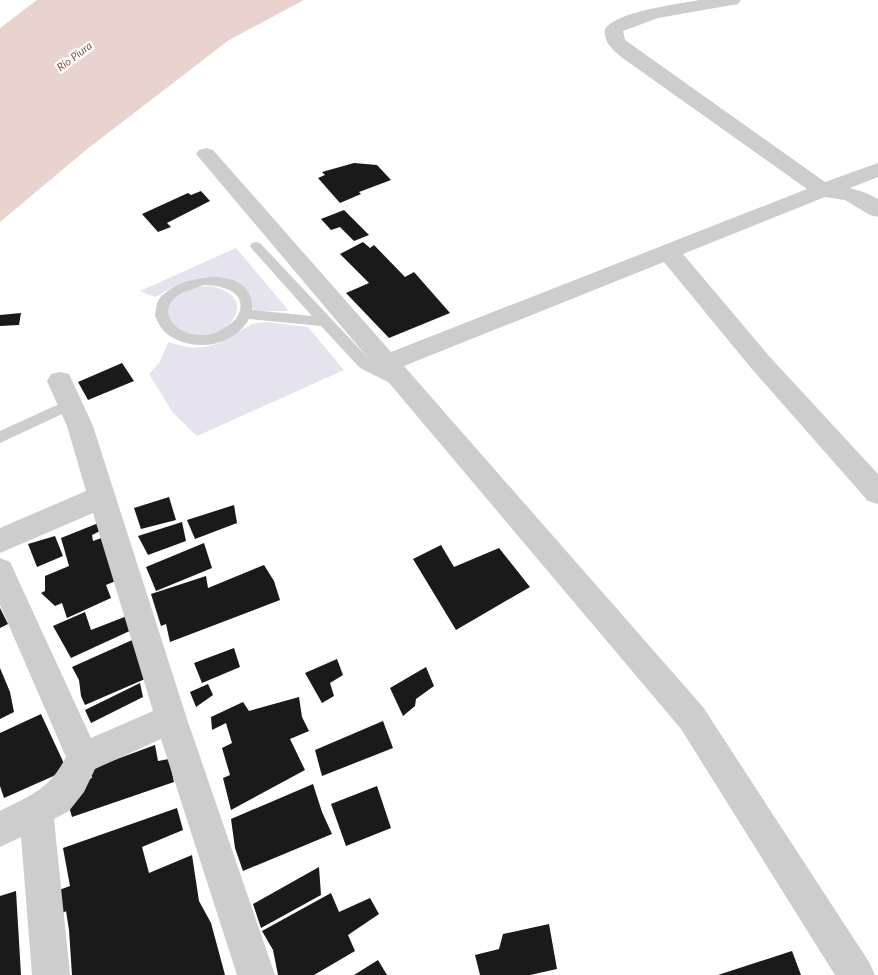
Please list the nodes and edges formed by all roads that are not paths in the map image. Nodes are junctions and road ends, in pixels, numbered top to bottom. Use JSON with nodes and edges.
{"nodes":[{"id":1,"x":732,"y":0,"type":"edge"},
{"id":2,"x":206,"y":154,"type":"dead end"},
{"id":3,"x":878,"y":170,"type":"edge"},
{"id":4,"x":823,"y":190,"type":"junction"},
{"id":5,"x":878,"y":210,"type":"edge"},
{"id":6,"x":256,"y":246,"type":"dead end"},
{"id":7,"x":668,"y":251,"type":"junction"},
{"id":8,"x":246,"y":314,"type":"junction"},
{"id":9,"x":325,"y":322,"type":"junction"},
{"id":10,"x":387,"y":362,"type":"junction"},
{"id":11,"x":405,"y":384,"type":"junction"},
{"id":12,"x":65,"y":393,"type":"joint"},
{"id":13,"x":0,"y":437,"type":"edge"},
{"id":14,"x":878,"y":493,"type":"edge"},
{"id":15,"x":101,"y":497,"type":"junction"},
{"id":16,"x":0,"y":541,"type":"edge"},
{"id":17,"x":0,"y":571,"type":"edge"},
{"id":18,"x":172,"y":719,"type":"junction"},
{"id":19,"x":83,"y":758,"type":"junction"},
{"id":20,"x":36,"y":812,"type":"junction"},
{"id":21,"x":0,"y":830,"type":"edge"},
{"id":22,"x":51,"y":975,"type":"edge"},
{"id":23,"x":256,"y":975,"type":"edge"},
{"id":24,"x":856,"y":975,"type":"edge"}],
"edges":[{"from":1,"to":4,"type":"street"},
{"from":2,"to":10,"type":"street"},
{"from":3,"to":4,"type":"street"},
{"from":4,"to":5,"type":"street"},
{"from":4,"to":7,"type":"street"},
{"from":6,"to":9,"type":"lane"},
{"from":7,"to":10,"type":"street"},
{"from":7,"to":14,"type":"street"},
{"from":8,"to":8,"type":"lane"},
{"from":8,"to":9,"type":"lane"},
{"from":9,"to":11,"type":"lane"},
{"from":10,"to":11,"type":"street"},
{"from":11,"to":24,"type":"street"},
{"from":12,"to":13,"type":"lane"},
{"from":12,"to":15,"type":"street"},
{"from":15,"to":16,"type":"street"},
{"from":15,"to":18,"type":"street"},
{"from":17,"to":19,"type":"street"},
{"from":18,"to":19,"type":"street"},
{"from":18,"to":23,"type":"street"},
{"from":19,"to":20,"type":"street"},
{"from":20,"to":21,"type":"street"},
{"from":20,"to":22,"type":"street"}]}
